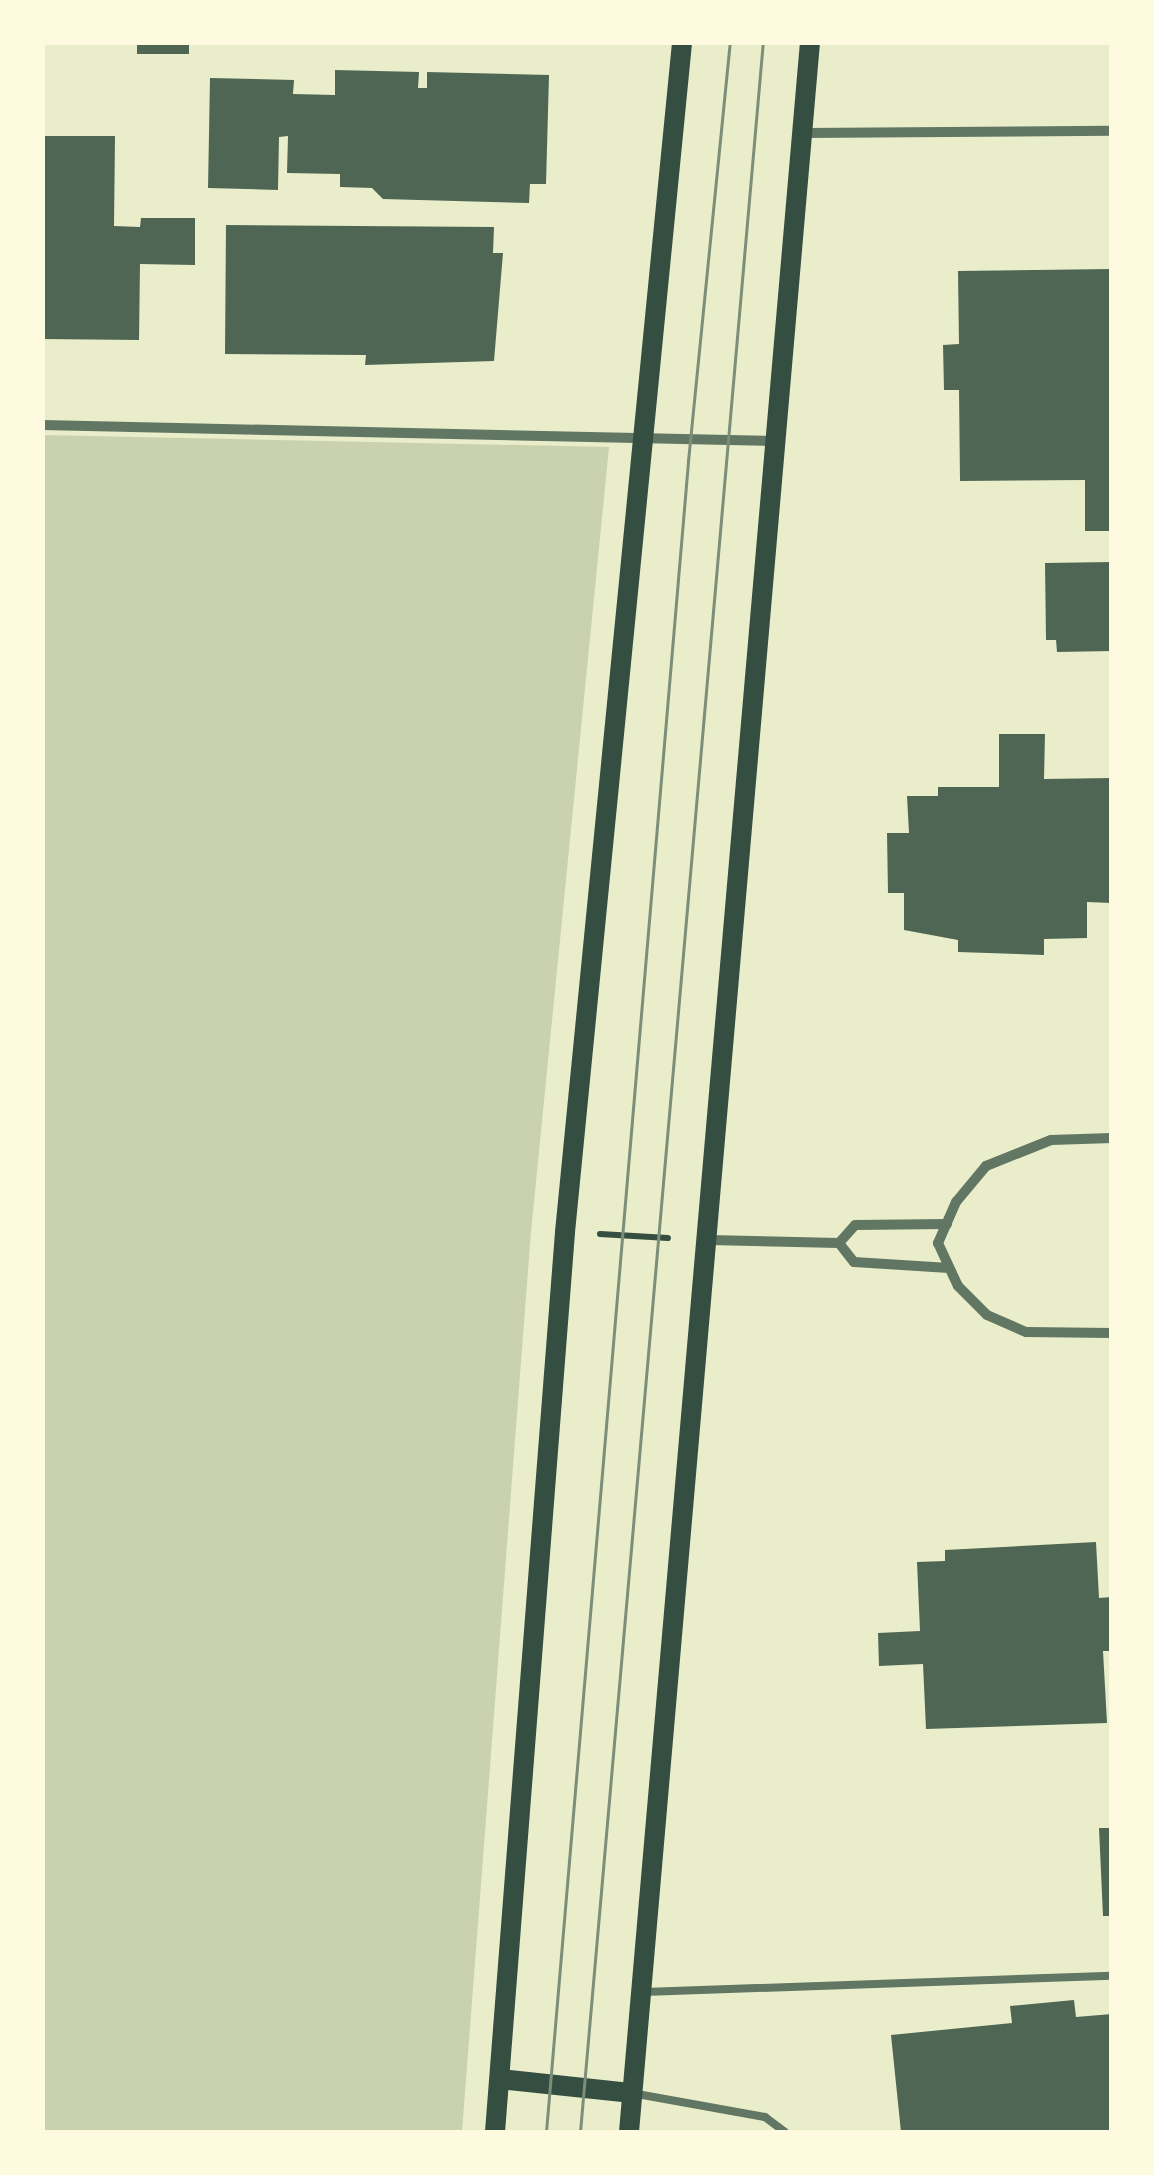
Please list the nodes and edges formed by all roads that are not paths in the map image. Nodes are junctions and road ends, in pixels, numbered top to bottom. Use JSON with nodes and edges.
{"nodes":[{"id":1,"x":682,"y":42,"type":"edge"},
{"id":2,"x":810,"y":42,"type":"edge"},
{"id":3,"x":1112,"y":131,"type":"edge"},
{"id":4,"x":804,"y":133,"type":"junction"},
{"id":5,"x":42,"y":425,"type":"edge"},
{"id":6,"x":639,"y":436,"type":"junction"},
{"id":7,"x":779,"y":441,"type":"junction"},
{"id":8,"x":1112,"y":1138,"type":"edge"},
{"id":9,"x":947,"y":1224,"type":"junction"},
{"id":10,"x":709,"y":1240,"type":"junction"},
{"id":11,"x":839,"y":1243,"type":"junction"},
{"id":12,"x":950,"y":1268,"type":"junction"},
{"id":13,"x":1112,"y":1333,"type":"edge"},
{"id":14,"x":1112,"y":1976,"type":"edge"},
{"id":15,"x":644,"y":1992,"type":"junction"},
{"id":16,"x":500,"y":2079,"type":"junction"},
{"id":17,"x":632,"y":2093,"type":"junction"},
{"id":18,"x":495,"y":2132,"type":"edge"},
{"id":19,"x":628,"y":2132,"type":"edge"},
{"id":20,"x":785,"y":2132,"type":"edge"}],
"edges":[{"from":1,"to":6,"type":"main road"},
{"from":2,"to":4,"type":"main road"},
{"from":3,"to":4,"type":"street"},
{"from":4,"to":7,"type":"main road"},
{"from":5,"to":6,"type":"street"},
{"from":6,"to":7,"type":"street"},
{"from":6,"to":16,"type":"main road"},
{"from":7,"to":10,"type":"main road"},
{"from":8,"to":9,"type":"street"},
{"from":9,"to":11,"type":"street"},
{"from":9,"to":12,"type":"street"},
{"from":10,"to":11,"type":"street"},
{"from":10,"to":15,"type":"main road"},
{"from":11,"to":12,"type":"street"},
{"from":12,"to":13,"type":"street"},
{"from":14,"to":15,"type":"lane"},
{"from":15,"to":17,"type":"main road"},
{"from":16,"to":17,"type":"main road"},
{"from":16,"to":18,"type":"main road"},
{"from":17,"to":19,"type":"main road"},
{"from":17,"to":20,"type":"lane"}]}
